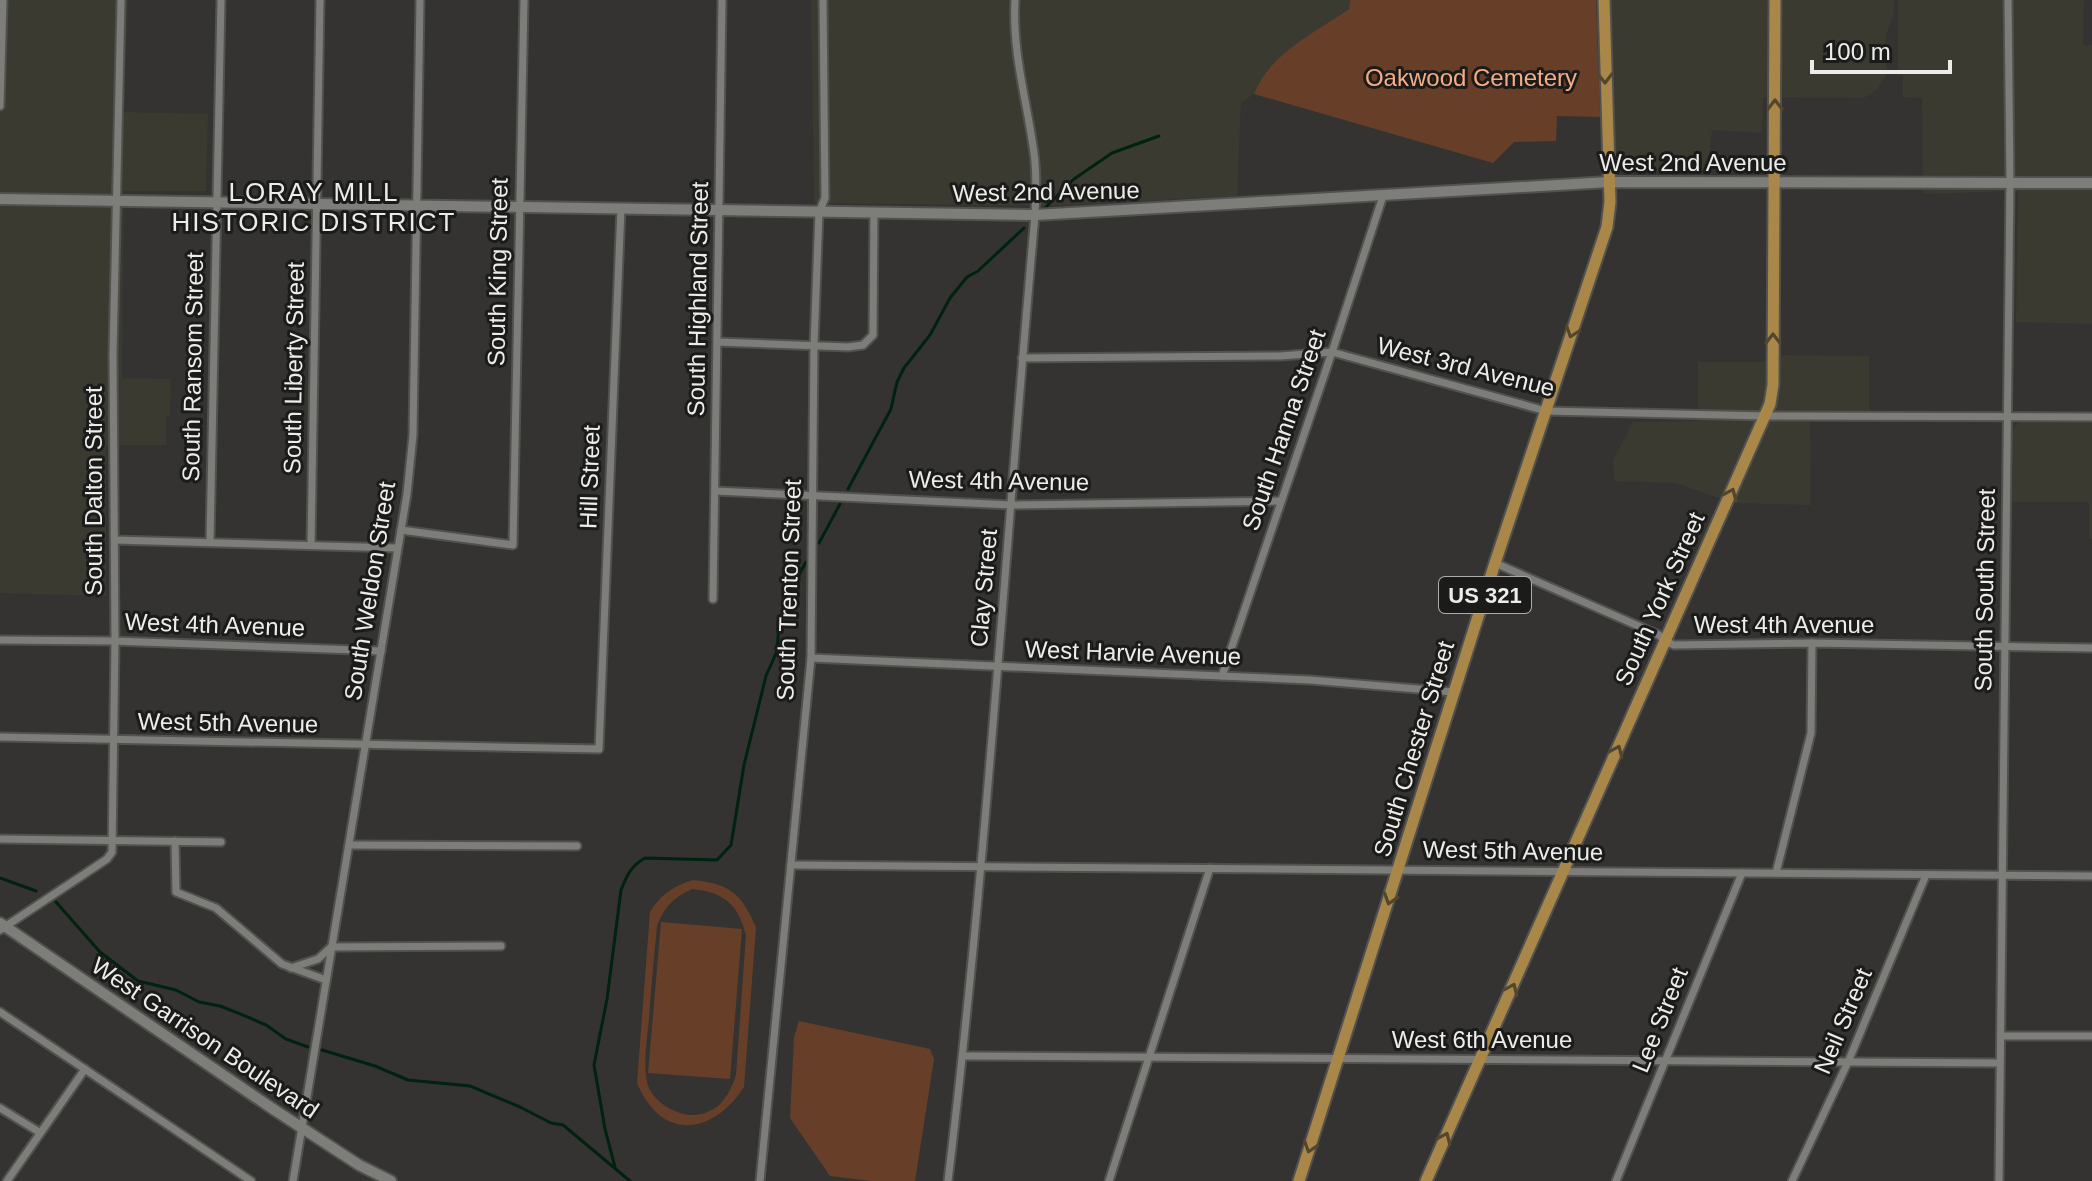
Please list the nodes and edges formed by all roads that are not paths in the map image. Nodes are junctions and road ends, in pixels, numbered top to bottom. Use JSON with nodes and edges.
{"nodes":[{"id":1,"x":3,"y":0,"type":"edge"},
{"id":2,"x":121,"y":0,"type":"edge"},
{"id":3,"x":221,"y":0,"type":"edge"},
{"id":4,"x":320,"y":0,"type":"edge"},
{"id":5,"x":420,"y":0,"type":"edge"},
{"id":6,"x":524,"y":0,"type":"edge"},
{"id":7,"x":722,"y":0,"type":"edge"},
{"id":8,"x":823,"y":0,"type":"edge"},
{"id":9,"x":1015,"y":0,"type":"edge"},
{"id":10,"x":1604,"y":0,"type":"edge"},
{"id":11,"x":1775,"y":0,"type":"edge"},
{"id":12,"x":2008,"y":0,"type":"edge"},
{"id":13,"x":0,"y":106,"type":"edge"},
{"id":14,"x":1609,"y":182,"type":"junction"},
{"id":15,"x":1774,"y":183,"type":"junction"},
{"id":16,"x":2010,"y":183,"type":"junction"},
{"id":17,"x":2092,"y":183,"type":"edge"},
{"id":18,"x":1383,"y":196,"type":"junction"},
{"id":19,"x":0,"y":199,"type":"edge"},
{"id":20,"x":115,"y":201,"type":"junction"},
{"id":21,"x":216,"y":203,"type":"junction"},
{"id":22,"x":316,"y":203,"type":"junction"},
{"id":23,"x":417,"y":205,"type":"junction"},
{"id":24,"x":518,"y":206,"type":"junction"},
{"id":25,"x":621,"y":208,"type":"junction"},
{"id":26,"x":719,"y":208,"type":"junction"},
{"id":27,"x":819,"y":212,"type":"junction"},
{"id":28,"x":874,"y":213,"type":"junction"},
{"id":29,"x":1035,"y":215,"type":"junction"},
{"id":30,"x":719,"y":342,"type":"junction"},
{"id":31,"x":814,"y":345,"type":"junction"},
{"id":32,"x":1332,"y":352,"type":"junction"},
{"id":33,"x":1022,"y":358,"type":"junction"},
{"id":34,"x":1546,"y":411,"type":"junction"},
{"id":35,"x":1766,"y":416,"type":"junction"},
{"id":36,"x":2007,"y":417,"type":"junction"},
{"id":37,"x":2092,"y":417,"type":"edge"},
{"id":38,"x":716,"y":491,"type":"junction"},
{"id":39,"x":814,"y":495,"type":"junction"},
{"id":40,"x":1281,"y":501,"type":"junction"},
{"id":41,"x":1012,"y":505,"type":"junction"},
{"id":42,"x":401,"y":530,"type":"junction"},
{"id":43,"x":115,"y":540,"type":"junction"},
{"id":44,"x":210,"y":542,"type":"junction"},
{"id":45,"x":311,"y":545,"type":"junction"},
{"id":46,"x":397,"y":548,"type":"junction"},
{"id":47,"x":1495,"y":563,"type":"junction"},
{"id":48,"x":713,"y":599,"type":"dead end"},
{"id":49,"x":0,"y":640,"type":"edge"},
{"id":50,"x":115,"y":641,"type":"junction"},
{"id":51,"x":1665,"y":641,"type":"junction"},
{"id":52,"x":1812,"y":643,"type":"junction"},
{"id":53,"x":2004,"y":647,"type":"junction"},
{"id":54,"x":2092,"y":648,"type":"edge"},
{"id":55,"x":381,"y":651,"type":"junction"},
{"id":56,"x":811,"y":658,"type":"junction"},
{"id":57,"x":997,"y":667,"type":"junction"},
{"id":58,"x":1222,"y":676,"type":"junction"},
{"id":59,"x":1454,"y":692,"type":"junction"},
{"id":60,"x":0,"y":737,"type":"edge"},
{"id":61,"x":113,"y":741,"type":"junction"},
{"id":62,"x":366,"y":746,"type":"junction"},
{"id":63,"x":599,"y":749,"type":"joint"},
{"id":64,"x":0,"y":839,"type":"edge"},
{"id":65,"x":113,"y":840,"type":"junction"},
{"id":66,"x":175,"y":841,"type":"junction"},
{"id":67,"x":221,"y":842,"type":"dead end"},
{"id":68,"x":349,"y":845,"type":"junction"},
{"id":69,"x":577,"y":846,"type":"dead end"},
{"id":70,"x":791,"y":865,"type":"junction"},
{"id":71,"x":980,"y":866,"type":"junction"},
{"id":72,"x":1210,"y":868,"type":"junction"},
{"id":73,"x":1399,"y":870,"type":"junction"},
{"id":74,"x":1564,"y":871,"type":"junction"},
{"id":75,"x":1742,"y":873,"type":"junction"},
{"id":76,"x":1776,"y":873,"type":"junction"},
{"id":77,"x":1926,"y":875,"type":"junction"},
{"id":78,"x":2002,"y":875,"type":"junction"},
{"id":79,"x":2092,"y":876,"type":"edge"},
{"id":80,"x":2,"y":926,"type":"edge"},
{"id":81,"x":501,"y":946,"type":"dead end"},
{"id":82,"x":331,"y":947,"type":"junction"},
{"id":83,"x":289,"y":968,"type":"junction"},
{"id":84,"x":326,"y":980,"type":"junction"},
{"id":85,"x":0,"y":1012,"type":"edge"},
{"id":86,"x":2001,"y":1036,"type":"junction"},
{"id":87,"x":2092,"y":1036,"type":"edge"},
{"id":88,"x":963,"y":1056,"type":"junction"},
{"id":89,"x":1150,"y":1057,"type":"junction"},
{"id":90,"x":1339,"y":1059,"type":"junction"},
{"id":91,"x":1481,"y":1060,"type":"junction"},
{"id":92,"x":1665,"y":1061,"type":"junction"},
{"id":93,"x":1848,"y":1062,"type":"junction"},
{"id":94,"x":2000,"y":1063,"type":"junction"},
{"id":95,"x":85,"y":1069,"type":"junction"},
{"id":96,"x":0,"y":1108,"type":"edge"},
{"id":97,"x":302,"y":1128,"type":"junction"},
{"id":98,"x":39,"y":1132,"type":"junction"},
{"id":99,"x":247,"y":1180,"type":"edge"},
{"id":100,"x":7,"y":1181,"type":"edge"},
{"id":101,"x":293,"y":1181,"type":"edge"},
{"id":102,"x":391,"y":1181,"type":"edge"},
{"id":103,"x":760,"y":1181,"type":"edge"},
{"id":104,"x":948,"y":1181,"type":"edge"},
{"id":105,"x":1109,"y":1181,"type":"edge"},
{"id":106,"x":1299,"y":1181,"type":"edge"},
{"id":107,"x":1426,"y":1181,"type":"edge"},
{"id":108,"x":1616,"y":1181,"type":"edge"},
{"id":109,"x":1792,"y":1181,"type":"edge"},
{"id":110,"x":1999,"y":1181,"type":"edge"}],
"edges":[{"from":1,"to":13,"type":"street"},
{"from":2,"to":20,"type":"street","name":"South Dalton Street"},
{"from":3,"to":21,"type":"street","name":"South Ransom Street"},
{"from":4,"to":22,"type":"street","name":"South Liberty Street"},
{"from":5,"to":23,"type":"street","name":"South Weldon Street"},
{"from":6,"to":24,"type":"street","name":"South King Street"},
{"from":7,"to":26,"type":"street","name":"South Highland Street"},
{"from":8,"to":27,"type":"street","name":"South Trenton Street"},
{"from":9,"to":29,"type":"street","name":"Clay Street"},
{"from":10,"to":14,"type":"main road","name":"South Chester Street","number":"US 321","one_way":true},
{"from":15,"to":11,"type":"main road","name":"South York Street","one_way":true},
{"from":12,"to":16,"type":"street","name":"South South Street"},
{"from":14,"to":15,"type":"street","name":"West 2nd Avenue"},
{"from":14,"to":18,"type":"street","name":"West 2nd Avenue"},
{"from":14,"to":34,"type":"main road","name":"South Chester Street","number":"US 321","one_way":true},
{"from":15,"to":16,"type":"street","name":"West 2nd Avenue"},
{"from":35,"to":15,"type":"main road","name":"South York Street","one_way":true},
{"from":16,"to":17,"type":"street","name":"West 2nd Avenue"},
{"from":16,"to":36,"type":"street","name":"South South Street"},
{"from":18,"to":29,"type":"street","name":"West 2nd Avenue"},
{"from":18,"to":32,"type":"street","name":"South Hanna Street"},
{"from":19,"to":20,"type":"street","name":"West 2nd Avenue"},
{"from":20,"to":21,"type":"street","name":"West 2nd Avenue"},
{"from":20,"to":43,"type":"street","name":"South Dalton Street"},
{"from":21,"to":22,"type":"street","name":"West 2nd Avenue"},
{"from":21,"to":44,"type":"street","name":"South Ransom Street"},
{"from":22,"to":23,"type":"street","name":"West 2nd Avenue"},
{"from":22,"to":45,"type":"street","name":"South Liberty Street"},
{"from":23,"to":24,"type":"street","name":"West 2nd Avenue"},
{"from":23,"to":42,"type":"street","name":"South Weldon Street"},
{"from":24,"to":25,"type":"street","name":"West 2nd Avenue"},
{"from":24,"to":42,"type":"street","name":"South King Street"},
{"from":25,"to":26,"type":"street","name":"West 2nd Avenue"},
{"from":25,"to":63,"type":"street","name":"Hill Street"},
{"from":26,"to":27,"type":"street","name":"West 2nd Avenue"},
{"from":26,"to":30,"type":"street","name":"South Highland Street"},
{"from":27,"to":28,"type":"street","name":"West 2nd Avenue"},
{"from":27,"to":31,"type":"street","name":"South Trenton Street"},
{"from":28,"to":29,"type":"street","name":"West 2nd Avenue"},
{"from":28,"to":31,"type":"street"},
{"from":29,"to":33,"type":"street","name":"Clay Street"},
{"from":30,"to":31,"type":"street"},
{"from":30,"to":38,"type":"street","name":"South Highland Street"},
{"from":31,"to":39,"type":"street","name":"South Trenton Street"},
{"from":32,"to":33,"type":"street","name":"West 3rd Avenue"},
{"from":32,"to":34,"type":"street","name":"West 3rd Avenue"},
{"from":32,"to":40,"type":"street","name":"South Hanna Street"},
{"from":33,"to":41,"type":"street","name":"Clay Street"},
{"from":34,"to":35,"type":"street","name":"West 3rd Avenue"},
{"from":34,"to":47,"type":"main road","name":"South Chester Street","number":"US 321"},
{"from":35,"to":36,"type":"street","name":"West 3rd Avenue"},
{"from":51,"to":35,"type":"main road","name":"South York Street","one_way":true},
{"from":36,"to":37,"type":"street","name":"West 3rd Avenue"},
{"from":36,"to":53,"type":"street","name":"South South Street"},
{"from":38,"to":39,"type":"street","name":"West 4th Avenue"},
{"from":38,"to":48,"type":"street","name":"South Highland Street"},
{"from":39,"to":41,"type":"street","name":"West 4th Avenue"},
{"from":39,"to":56,"type":"street","name":"South Trenton Street"},
{"from":40,"to":41,"type":"street","name":"West 4th Avenue"},
{"from":40,"to":58,"type":"street","name":"South Hanna Street"},
{"from":41,"to":57,"type":"street","name":"Clay Street"},
{"from":42,"to":46,"type":"street","name":"South Weldon Street"},
{"from":43,"to":44,"type":"street"},
{"from":43,"to":50,"type":"street","name":"South Dalton Street"},
{"from":44,"to":45,"type":"street"},
{"from":45,"to":46,"type":"street"},
{"from":46,"to":55,"type":"street","name":"South Weldon Street"},
{"from":47,"to":51,"type":"street","name":"West 4th Avenue"},
{"from":47,"to":59,"type":"main road","name":"South Chester Street","number":"US 321"},
{"from":49,"to":50,"type":"street","name":"West 4th Avenue"},
{"from":50,"to":55,"type":"street","name":"West 4th Avenue"},
{"from":50,"to":61,"type":"street","name":"South Dalton Street"},
{"from":51,"to":52,"type":"street","name":"West 4th Avenue"},
{"from":74,"to":51,"type":"main road","name":"South York Street","one_way":true},
{"from":52,"to":53,"type":"street","name":"West 4th Avenue"},
{"from":52,"to":76,"type":"street"},
{"from":53,"to":54,"type":"street","name":"West 4th Avenue"},
{"from":53,"to":78,"type":"street","name":"South South Street"},
{"from":55,"to":62,"type":"street","name":"South Weldon Street"},
{"from":56,"to":57,"type":"street","name":"West Harvie Avenue"},
{"from":56,"to":70,"type":"street","name":"South Trenton Street"},
{"from":57,"to":58,"type":"street","name":"West Harvie Avenue"},
{"from":57,"to":71,"type":"street","name":"Clay Street"},
{"from":58,"to":59,"type":"street","name":"West Harvie Avenue"},
{"from":59,"to":73,"type":"main road","name":"South Chester Street","number":"US 321"},
{"from":60,"to":61,"type":"street","name":"West 5th Avenue"},
{"from":61,"to":62,"type":"street","name":"West 5th Avenue"},
{"from":61,"to":65,"type":"street","name":"South Dalton Street"},
{"from":62,"to":63,"type":"street","name":"West 5th Avenue"},
{"from":62,"to":68,"type":"street","name":"South Weldon Street"},
{"from":64,"to":65,"type":"street"},
{"from":65,"to":66,"type":"street"},
{"from":65,"to":80,"type":"street"},
{"from":66,"to":67,"type":"street"},
{"from":66,"to":83,"type":"street"},
{"from":68,"to":69,"type":"street"},
{"from":68,"to":82,"type":"street","name":"South Weldon Street"},
{"from":70,"to":71,"type":"street","name":"West 5th Avenue"},
{"from":70,"to":103,"type":"street","name":"South Trenton Street"},
{"from":71,"to":72,"type":"street","name":"West 5th Avenue"},
{"from":71,"to":88,"type":"street","name":"Clay Street"},
{"from":72,"to":73,"type":"street","name":"West 5th Avenue"},
{"from":72,"to":89,"type":"street"},
{"from":73,"to":74,"type":"street","name":"West 5th Avenue"},
{"from":73,"to":90,"type":"main road","name":"South Chester Street","number":"US 321","one_way":true},
{"from":74,"to":75,"type":"street","name":"West 5th Avenue"},
{"from":91,"to":74,"type":"main road","name":"South York Street","one_way":true},
{"from":75,"to":76,"type":"street","name":"West 5th Avenue"},
{"from":75,"to":92,"type":"street","name":"Lee Street"},
{"from":76,"to":77,"type":"street","name":"West 5th Avenue"},
{"from":77,"to":78,"type":"street","name":"West 5th Avenue"},
{"from":77,"to":93,"type":"street","name":"Neil Street"},
{"from":78,"to":79,"type":"street","name":"West 5th Avenue"},
{"from":78,"to":86,"type":"street","name":"South South Street"},
{"from":80,"to":97,"type":"street","name":"West Garrison Boulevard"},
{"from":81,"to":82,"type":"street"},
{"from":82,"to":83,"type":"street"},
{"from":82,"to":84,"type":"street","name":"South Weldon Street"},
{"from":83,"to":84,"type":"street"},
{"from":84,"to":97,"type":"street","name":"South Weldon Street"},
{"from":85,"to":95,"type":"street"},
{"from":86,"to":87,"type":"street"},
{"from":86,"to":94,"type":"street","name":"South South Street"},
{"from":88,"to":89,"type":"street","name":"West 6th Avenue"},
{"from":88,"to":104,"type":"street","name":"Clay Street"},
{"from":89,"to":90,"type":"street","name":"West 6th Avenue"},
{"from":89,"to":105,"type":"street"},
{"from":90,"to":91,"type":"street","name":"West 6th Avenue"},
{"from":90,"to":106,"type":"main road","name":"South Chester Street","number":"US 321","one_way":true},
{"from":91,"to":92,"type":"street","name":"West 6th Avenue"},
{"from":107,"to":91,"type":"main road","name":"South York Street","one_way":true},
{"from":92,"to":93,"type":"street","name":"West 6th Avenue"},
{"from":92,"to":108,"type":"street","name":"Lee Street"},
{"from":93,"to":94,"type":"street","name":"West 6th Avenue"},
{"from":93,"to":109,"type":"street","name":"Neil Street"},
{"from":94,"to":110,"type":"street","name":"South South Street"},
{"from":95,"to":98,"type":"street"},
{"from":95,"to":99,"type":"street"},
{"from":96,"to":98,"type":"street"},
{"from":97,"to":101,"type":"street","name":"South Weldon Street"},
{"from":97,"to":102,"type":"street","name":"West Garrison Boulevard"},
{"from":98,"to":100,"type":"street"}]}
